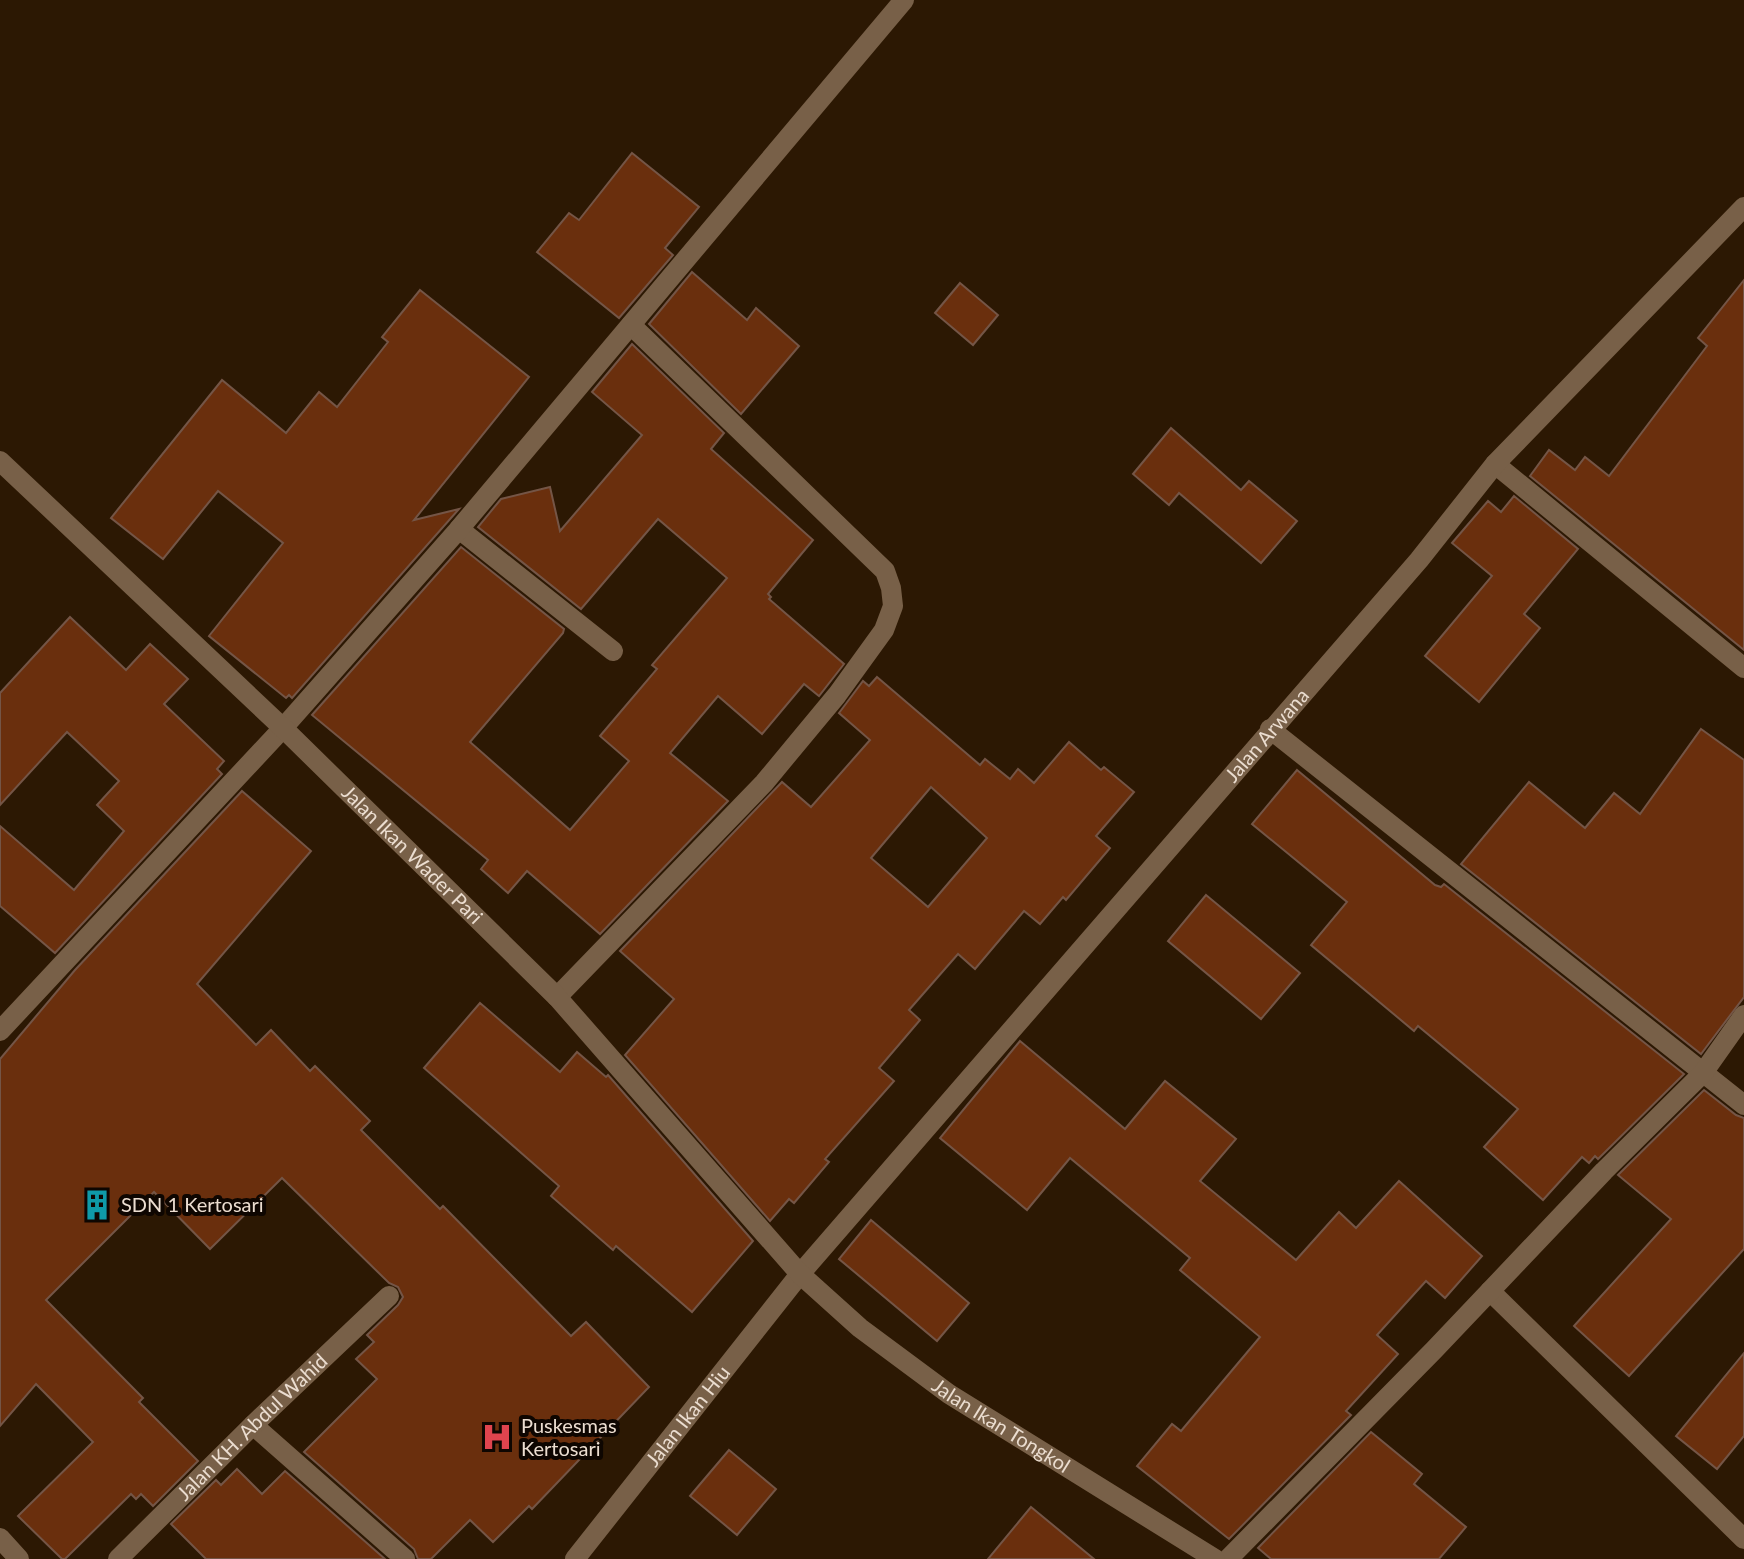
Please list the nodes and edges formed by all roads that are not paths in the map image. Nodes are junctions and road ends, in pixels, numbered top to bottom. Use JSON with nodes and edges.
{"nodes":[{"id":1,"x":904,"y":0,"type":"edge"},
{"id":2,"x":1744,"y":207,"type":"edge"},
{"id":3,"x":631,"y":325,"type":"junction"},
{"id":4,"x":0,"y":461,"type":"edge"},
{"id":5,"x":1495,"y":464,"type":"junction"},
{"id":6,"x":459,"y":529,"type":"junction"},
{"id":7,"x":613,"y":651,"type":"dead end"},
{"id":8,"x":1744,"y":668,"type":"edge"},
{"id":9,"x":283,"y":728,"type":"junction"},
{"id":10,"x":1270,"y":729,"type":"junction"},
{"id":11,"x":557,"y":997,"type":"junction"},
{"id":12,"x":1744,"y":1015,"type":"edge"},
{"id":13,"x":0,"y":1031,"type":"edge"},
{"id":14,"x":1703,"y":1073,"type":"junction"},
{"id":15,"x":1744,"y":1105,"type":"edge"},
{"id":16,"x":800,"y":1274,"type":"junction"},
{"id":17,"x":1490,"y":1291,"type":"junction"},
{"id":18,"x":389,"y":1296,"type":"dead end"},
{"id":19,"x":253,"y":1425,"type":"junction"},
{"id":20,"x":0,"y":1538,"type":"edge"},
{"id":21,"x":1744,"y":1539,"type":"edge"},
{"id":22,"x":19,"y":1559,"type":"edge"},
{"id":23,"x":118,"y":1559,"type":"edge"},
{"id":24,"x":405,"y":1559,"type":"edge"},
{"id":25,"x":575,"y":1559,"type":"edge"},
{"id":26,"x":1215,"y":1559,"type":"edge"},
{"id":27,"x":1228,"y":1559,"type":"edge"}],
"edges":[{"from":1,"to":3,"type":"street"},
{"from":2,"to":5,"type":"street","name":"Jalan Arwana"},
{"from":3,"to":6,"type":"street"},
{"from":3,"to":11,"type":"street"},
{"from":4,"to":9,"type":"street","name":"Jalan Ikan Wader Pari"},
{"from":5,"to":8,"type":"street"},
{"from":5,"to":10,"type":"street","name":"Jalan Arwana"},
{"from":6,"to":7,"type":"street"},
{"from":6,"to":9,"type":"street"},
{"from":9,"to":11,"type":"street","name":"Jalan Ikan Wader Pari"},
{"from":9,"to":13,"type":"street"},
{"from":10,"to":14,"type":"street"},
{"from":10,"to":16,"type":"street","name":"Jalan Arwana"},
{"from":11,"to":16,"type":"street","name":"Jalan Ikan Wader Pari"},
{"from":12,"to":14,"type":"street"},
{"from":14,"to":15,"type":"street"},
{"from":14,"to":17,"type":"street"},
{"from":16,"to":25,"type":"street","name":"Jalan Ikan Hiu"},
{"from":16,"to":26,"type":"street","name":"Jalan Ikan Tongkol"},
{"from":17,"to":21,"type":"street"},
{"from":17,"to":27,"type":"street"},
{"from":18,"to":19,"type":"street","name":"Jalan KH. Abdul Wahid"},
{"from":19,"to":23,"type":"street","name":"Jalan KH. Abdul Wahid"},
{"from":19,"to":24,"type":"street"},
{"from":20,"to":22,"type":"street"}]}
